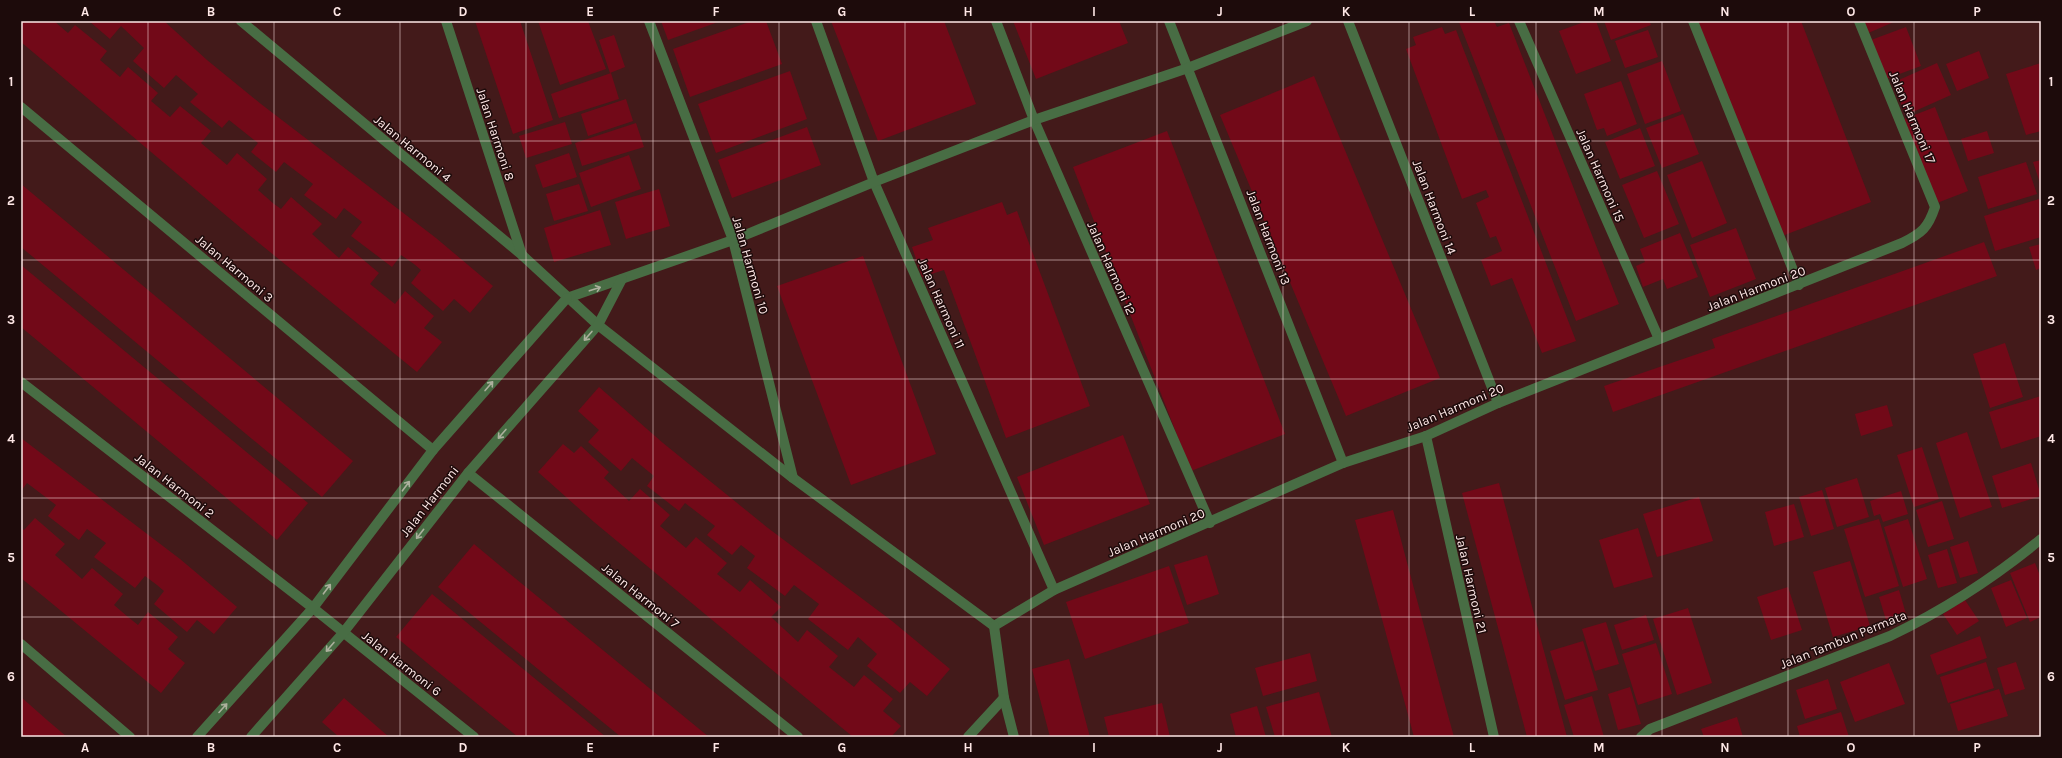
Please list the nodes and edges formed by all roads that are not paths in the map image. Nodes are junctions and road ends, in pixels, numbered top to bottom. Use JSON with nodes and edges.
{"nodes":[{"id":1,"x":241,"y":21,"type":"edge"},
{"id":2,"x":446,"y":21,"type":"edge"},
{"id":3,"x":649,"y":21,"type":"edge"},
{"id":4,"x":816,"y":21,"type":"edge"},
{"id":5,"x":996,"y":21,"type":"edge"},
{"id":6,"x":1169,"y":21,"type":"edge"},
{"id":7,"x":1307,"y":21,"type":"edge"},
{"id":8,"x":1348,"y":21,"type":"edge"},
{"id":9,"x":1519,"y":21,"type":"edge"},
{"id":10,"x":1692,"y":21,"type":"edge"},
{"id":11,"x":1860,"y":21,"type":"edge"},
{"id":12,"x":1188,"y":68,"type":"junction"},
{"id":13,"x":21,"y":107,"type":"edge"},
{"id":14,"x":1034,"y":120,"type":"junction"},
{"id":15,"x":874,"y":182,"type":"junction"},
{"id":16,"x":1930,"y":223,"type":"joint"},
{"id":17,"x":734,"y":240,"type":"junction"},
{"id":18,"x":522,"y":255,"type":"junction"},
{"id":19,"x":622,"y":279,"type":"junction"},
{"id":20,"x":1799,"y":285,"type":"junction"},
{"id":21,"x":567,"y":298,"type":"junction"},
{"id":22,"x":598,"y":325,"type":"junction"},
{"id":23,"x":1659,"y":339,"type":"junction"},
{"id":24,"x":21,"y":382,"type":"edge"},
{"id":25,"x":1498,"y":403,"type":"junction"},
{"id":26,"x":1426,"y":436,"type":"junction"},
{"id":27,"x":433,"y":450,"type":"junction"},
{"id":28,"x":1343,"y":463,"type":"junction"},
{"id":29,"x":468,"y":473,"type":"junction"},
{"id":30,"x":793,"y":478,"type":"junction"},
{"id":31,"x":1210,"y":523,"type":"junction"},
{"id":32,"x":2041,"y":539,"type":"edge"},
{"id":33,"x":1054,"y":590,"type":"junction"},
{"id":34,"x":313,"y":608,"type":"junction"},
{"id":35,"x":994,"y":626,"type":"junction"},
{"id":36,"x":343,"y":633,"type":"junction"},
{"id":37,"x":21,"y":644,"type":"edge"},
{"id":38,"x":1004,"y":698,"type":"junction"},
{"id":39,"x":130,"y":737,"type":"edge"},
{"id":40,"x":197,"y":737,"type":"edge"},
{"id":41,"x":251,"y":737,"type":"edge"},
{"id":42,"x":474,"y":737,"type":"edge"},
{"id":43,"x":798,"y":737,"type":"edge"},
{"id":44,"x":968,"y":737,"type":"edge"},
{"id":45,"x":1014,"y":737,"type":"edge"},
{"id":46,"x":1494,"y":737,"type":"edge"},
{"id":47,"x":1641,"y":737,"type":"edge"}],
"edges":[{"from":1,"to":18,"type":"street","name":"Jalan Harmoni 4"},
{"from":2,"to":18,"type":"street","name":"Jalan Harmoni 8"},
{"from":3,"to":17,"type":"street","name":"Jalan Harmoni 10"},
{"from":4,"to":15,"type":"street","name":"Jalan Harmoni 11"},
{"from":5,"to":14,"type":"street","name":"Jalan Harmoni 12"},
{"from":6,"to":12,"type":"street","name":"Jalan Harmoni 13"},
{"from":7,"to":12,"type":"street"},
{"from":8,"to":25,"type":"street","name":"Jalan Harmoni 14"},
{"from":9,"to":23,"type":"street","name":"Jalan Harmoni 15"},
{"from":10,"to":20,"type":"street"},
{"from":11,"to":16,"type":"street","name":"Jalan Harmoni 17"},
{"from":12,"to":14,"type":"street"},
{"from":12,"to":28,"type":"street","name":"Jalan Harmoni 13"},
{"from":13,"to":27,"type":"street","name":"Jalan Harmoni 3"},
{"from":14,"to":15,"type":"street"},
{"from":14,"to":31,"type":"street","name":"Jalan Harmoni 12"},
{"from":15,"to":17,"type":"street"},
{"from":15,"to":33,"type":"street","name":"Jalan Harmoni 11"},
{"from":16,"to":20,"type":"street","name":"Jalan Harmoni 20"},
{"from":17,"to":19,"type":"street"},
{"from":17,"to":30,"type":"street","name":"Jalan Harmoni 10"},
{"from":18,"to":21,"type":"street","name":"Jalan Harmoni 4"},
{"from":21,"to":19,"type":"street","one_way":true},
{"from":19,"to":22,"type":"street","name":"Jalan Harmoni"},
{"from":20,"to":23,"type":"street","name":"Jalan Harmoni 20"},
{"from":21,"to":22,"type":"street","name":"Jalan Harmoni 4"},
{"from":27,"to":21,"type":"street","name":"Jalan Harmoni","one_way":true},
{"from":22,"to":29,"type":"street","name":"Jalan Harmoni","one_way":true},
{"from":22,"to":30,"type":"street","name":"Jalan Harmoni 4"},
{"from":23,"to":25,"type":"street","name":"Jalan Harmoni 20"},
{"from":24,"to":34,"type":"street","name":"Jalan Harmoni 2"},
{"from":25,"to":26,"type":"street","name":"Jalan Harmoni 20"},
{"from":26,"to":28,"type":"street","name":"Jalan Harmoni 20"},
{"from":26,"to":46,"type":"street","name":"Jalan Harmoni 21"},
{"from":34,"to":27,"type":"street","name":"Jalan Harmoni","one_way":true},
{"from":28,"to":31,"type":"street","name":"Jalan Harmoni 20"},
{"from":29,"to":36,"type":"street","name":"Jalan Harmoni","one_way":true},
{"from":29,"to":43,"type":"street","name":"Jalan Harmoni 7"},
{"from":30,"to":35,"type":"street","name":"Jalan Harmoni 4"},
{"from":31,"to":33,"type":"street","name":"Jalan Harmoni 20"},
{"from":32,"to":47,"type":"street","name":"Jalan Tambun Permata"},
{"from":33,"to":35,"type":"street","name":"Jalan Harmoni 20"},
{"from":34,"to":36,"type":"street","name":"Jalan Harmoni 6"},
{"from":40,"to":34,"type":"street","name":"Jalan Harmoni","one_way":true},
{"from":35,"to":38,"type":"street"},
{"from":36,"to":41,"type":"street","name":"Jalan Harmoni","one_way":true},
{"from":36,"to":42,"type":"street","name":"Jalan Harmoni 6"},
{"from":37,"to":39,"type":"street"},
{"from":38,"to":44,"type":"street"},
{"from":38,"to":45,"type":"street"}]}
